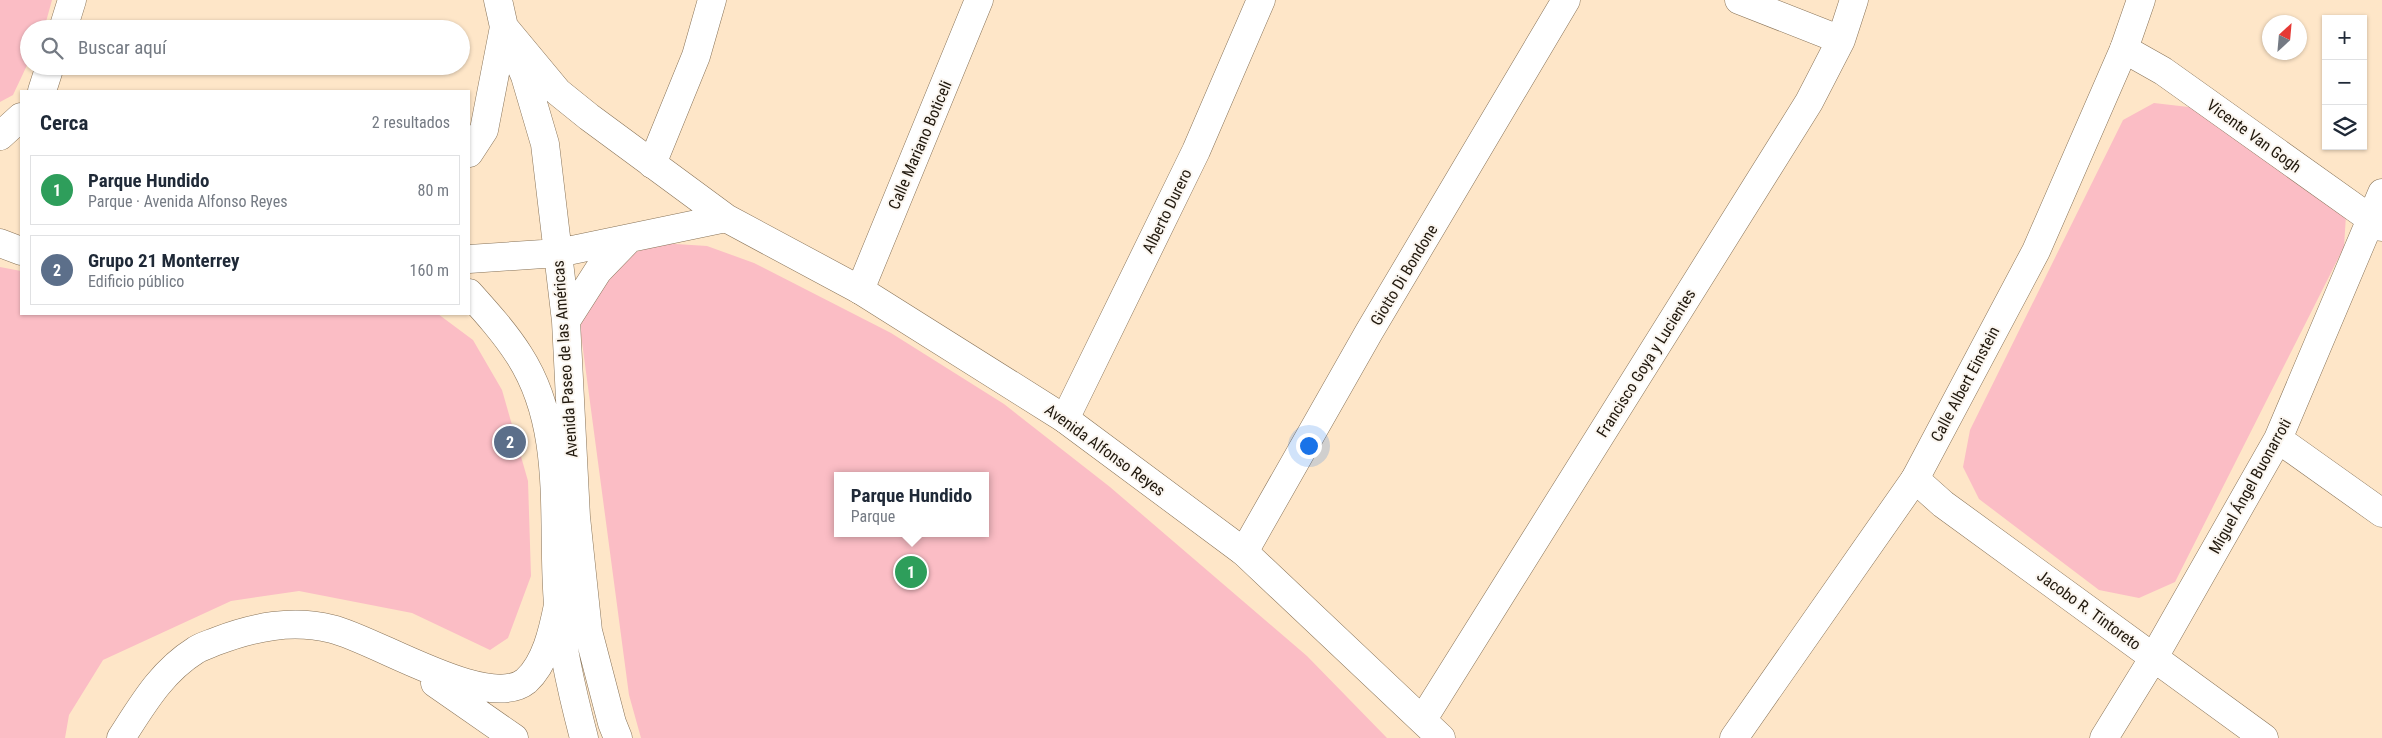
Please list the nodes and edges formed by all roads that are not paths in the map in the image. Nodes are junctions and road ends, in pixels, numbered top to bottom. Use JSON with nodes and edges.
{"nodes":[{"id":1,"x":72,"y":0,"type":"edge"},
{"id":2,"x":498,"y":0,"type":"edge"},
{"id":3,"x":712,"y":0,"type":"edge"},
{"id":4,"x":979,"y":0,"type":"edge"},
{"id":5,"x":1261,"y":0,"type":"edge"},
{"id":6,"x":1566,"y":0,"type":"edge"},
{"id":7,"x":1739,"y":0,"type":"edge"},
{"id":8,"x":1854,"y":0,"type":"edge"},
{"id":9,"x":2141,"y":0,"type":"edge"},
{"id":10,"x":66,"y":20,"type":"edge"},
{"id":11,"x":504,"y":27,"type":"junction"},
{"id":12,"x":1841,"y":40,"type":"junction"},
{"id":13,"x":2124,"y":49,"type":"junction"},
{"id":14,"x":47,"y":75,"type":"edge"},
{"id":15,"x":42,"y":90,"type":"edge"},
{"id":16,"x":20,"y":118,"type":"edge"},
{"id":17,"x":0,"y":136,"type":"edge"},
{"id":18,"x":470,"y":151,"type":"edge"},
{"id":19,"x":652,"y":164,"type":"junction"},
{"id":20,"x":2382,"y":193,"type":"edge"},
{"id":21,"x":726,"y":218,"type":"junction"},
{"id":22,"x":2376,"y":223,"type":"edge"},
{"id":23,"x":628,"y":240,"type":"junction"},
{"id":24,"x":0,"y":243,"type":"edge"},
{"id":25,"x":20,"y":251,"type":"edge"},
{"id":26,"x":558,"y":253,"type":"junction"},
{"id":27,"x":470,"y":259,"type":"edge"},
{"id":28,"x":860,"y":290,"type":"junction"},
{"id":29,"x":470,"y":295,"type":"edge"},
{"id":30,"x":566,"y":321,"type":"junction"},
{"id":31,"x":1066,"y":419,"type":"junction"},
{"id":32,"x":2278,"y":439,"type":"junction"},
{"id":33,"x":1915,"y":479,"type":"junction"},
{"id":34,"x":2382,"y":513,"type":"edge"},
{"id":35,"x":1244,"y":552,"type":"junction"},
{"id":36,"x":558,"y":605,"type":"junction"},
{"id":37,"x":393,"y":654,"type":"junction"},
{"id":38,"x":2154,"y":657,"type":"junction"},
{"id":39,"x":1423,"y":719,"type":"junction"},
{"id":40,"x":615,"y":730,"type":"edge"},
{"id":41,"x":121,"y":738,"type":"edge"},
{"id":42,"x":514,"y":738,"type":"edge"},
{"id":43,"x":584,"y":738,"type":"edge"},
{"id":44,"x":1441,"y":738,"type":"edge"},
{"id":45,"x":1734,"y":738,"type":"edge"},
{"id":46,"x":2104,"y":738,"type":"edge"},
{"id":47,"x":2264,"y":738,"type":"edge"}],
"edges":[{"from":1,"to":10,"type":"street"},
{"from":2,"to":11,"type":"street","name":"Avenida Paseo de las Américas"},
{"from":3,"to":19,"type":"street"},
{"from":4,"to":28,"type":"street","name":"Calle Mariano Boticeli"},
{"from":5,"to":31,"type":"street","name":"Alberto Durero"},
{"from":6,"to":35,"type":"street","name":"Giotto Di Bondone"},
{"from":7,"to":12,"type":"street"},
{"from":8,"to":12,"type":"street","name":"Francisco Goya y Lucientes"},
{"from":9,"to":13,"type":"street","name":"Calle Albert Einstein"},
{"from":11,"to":18,"type":"street"},
{"from":11,"to":19,"type":"street","name":"Avenida Alfonso Reyes"},
{"from":11,"to":26,"type":"street","name":"Avenida Paseo de las Américas"},
{"from":12,"to":39,"type":"street","name":"Francisco Goya y Lucientes"},
{"from":13,"to":22,"type":"street","name":"Vicente Van Gogh"},
{"from":13,"to":33,"type":"street","name":"Calle Albert Einstein"},
{"from":14,"to":15,"type":"street"},
{"from":16,"to":17,"type":"street"},
{"from":19,"to":21,"type":"street","name":"Avenida Alfonso Reyes"},
{"from":20,"to":22,"type":"street","name":"Miguel Ángel Buonarroti"},
{"from":21,"to":23,"type":"street"},
{"from":21,"to":28,"type":"street","name":"Avenida Alfonso Reyes"},
{"from":22,"to":32,"type":"street","name":"Miguel Ángel Buonarroti"},
{"from":23,"to":26,"type":"street"},
{"from":23,"to":30,"type":"street"},
{"from":24,"to":25,"type":"street"},
{"from":26,"to":27,"type":"street"},
{"from":26,"to":30,"type":"street","name":"Avenida Paseo de las Américas"},
{"from":28,"to":31,"type":"street","name":"Avenida Alfonso Reyes"},
{"from":29,"to":36,"type":"street","name":"Avenida Paseo de las Américas"},
{"from":30,"to":40,"type":"street","name":"Avenida Paseo de las Américas"},
{"from":31,"to":35,"type":"street","name":"Avenida Alfonso Reyes"},
{"from":32,"to":34,"type":"street"},
{"from":32,"to":38,"type":"street","name":"Miguel Ángel Buonarroti"},
{"from":33,"to":38,"type":"street","name":"Jacobo R. Tintoreto"},
{"from":33,"to":45,"type":"street","name":"Calle Albert Einstein"},
{"from":35,"to":39,"type":"street","name":"Avenida Alfonso Reyes"},
{"from":36,"to":37,"type":"street"},
{"from":36,"to":43,"type":"street","name":"Avenida Paseo de las Américas"},
{"from":37,"to":41,"type":"street"},
{"from":37,"to":42,"type":"street"},
{"from":38,"to":46,"type":"street","name":"Miguel Ángel Buonarroti"},
{"from":38,"to":47,"type":"street","name":"Jacobo R. Tintoreto"},
{"from":39,"to":44,"type":"street","name":"Avenida Alfonso Reyes"},
{"from":40,"to":43,"type":"street"}]}
